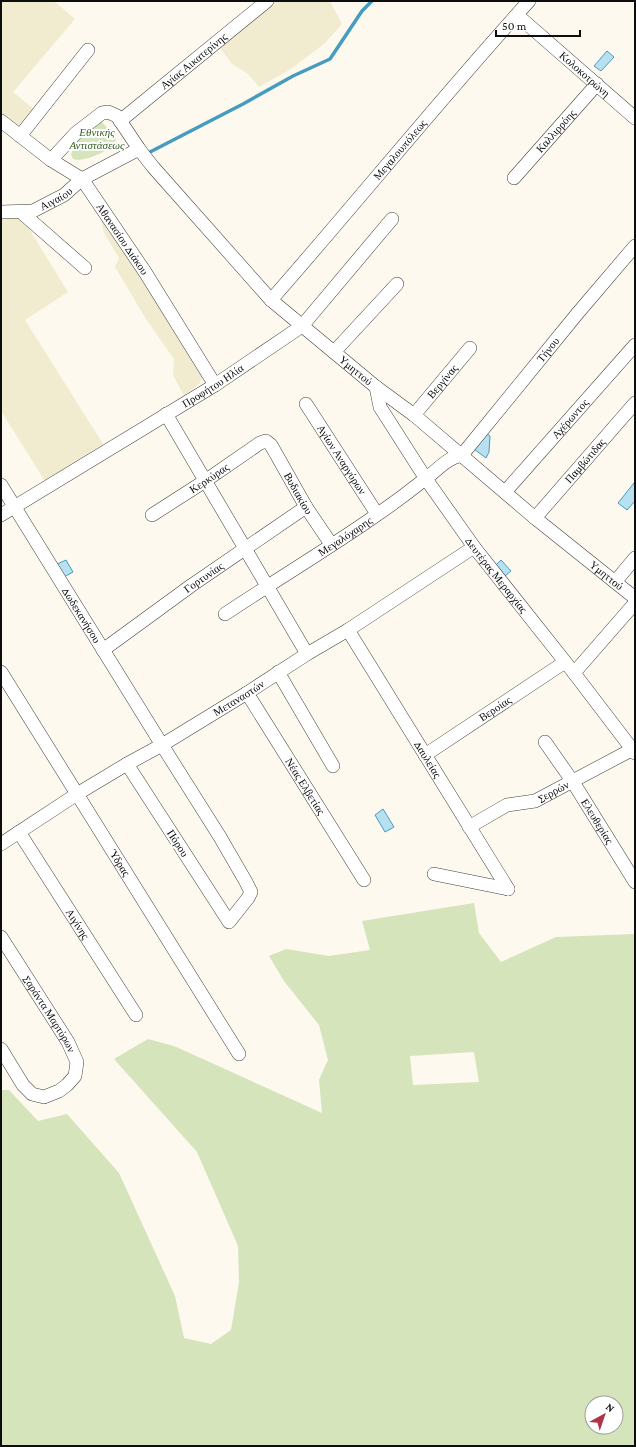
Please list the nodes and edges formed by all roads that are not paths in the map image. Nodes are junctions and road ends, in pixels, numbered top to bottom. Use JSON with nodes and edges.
{"nodes":[{"id":1,"x":267,"y":1,"type":"edge"},
{"id":2,"x":529,"y":1,"type":"edge"},
{"id":3,"x":517,"y":15,"type":"junction"},
{"id":4,"x":88,"y":50,"type":"dead end"},
{"id":5,"x":597,"y":84,"type":"junction"},
{"id":6,"x":635,"y":118,"type":"edge"},
{"id":7,"x":1,"y":121,"type":"edge"},
{"id":8,"x":120,"y":121,"type":"junction"},
{"id":9,"x":20,"y":136,"type":"junction"},
{"id":10,"x":138,"y":149,"type":"junction"},
{"id":11,"x":51,"y":160,"type":"junction"},
{"id":12,"x":514,"y":178,"type":"dead end"},
{"id":13,"x":82,"y":179,"type":"junction"},
{"id":14,"x":1,"y":212,"type":"edge"},
{"id":15,"x":21,"y":212,"type":"junction"},
{"id":16,"x":392,"y":219,"type":"dead end"},
{"id":17,"x":635,"y":246,"type":"edge"},
{"id":18,"x":85,"y":268,"type":"dead end"},
{"id":19,"x":397,"y":284,"type":"dead end"},
{"id":20,"x":271,"y":300,"type":"junction"},
{"id":21,"x":302,"y":326,"type":"junction"},
{"id":22,"x":635,"y":345,"type":"edge"},
{"id":23,"x":470,"y":348,"type":"dead end"},
{"id":24,"x":334,"y":352,"type":"junction"},
{"id":25,"x":215,"y":385,"type":"junction"},
{"id":26,"x":376,"y":387,"type":"junction"},
{"id":27,"x":635,"y":403,"type":"edge"},
{"id":28,"x":306,"y":404,"type":"dead end"},
{"id":29,"x":166,"y":414,"type":"junction"},
{"id":30,"x":414,"y":415,"type":"junction"},
{"id":31,"x":266,"y":441,"type":"joint"},
{"id":32,"x":462,"y":455,"type":"junction"},
{"id":33,"x":426,"y":479,"type":"junction"},
{"id":34,"x":205,"y":482,"type":"junction"},
{"id":35,"x":1,"y":485,"type":"edge"},
{"id":36,"x":505,"y":492,"type":"junction"},
{"id":37,"x":14,"y":507,"type":"junction"},
{"id":38,"x":306,"y":507,"type":"junction"},
{"id":39,"x":377,"y":514,"type":"junction"},
{"id":40,"x":1,"y":515,"type":"edge"},
{"id":41,"x":152,"y":515,"type":"dead end"},
{"id":42,"x":535,"y":518,"type":"junction"},
{"id":43,"x":331,"y":544,"type":"junction"},
{"id":44,"x":474,"y":547,"type":"junction"},
{"id":45,"x":244,"y":549,"type":"junction"},
{"id":46,"x":635,"y":558,"type":"edge"},
{"id":47,"x":615,"y":582,"type":"junction"},
{"id":48,"x":266,"y":586,"type":"junction"},
{"id":49,"x":635,"y":598,"type":"edge"},
{"id":50,"x":635,"y":603,"type":"edge"},
{"id":51,"x":225,"y":614,"type":"dead end"},
{"id":52,"x":348,"y":630,"type":"junction"},
{"id":53,"x":103,"y":650,"type":"junction"},
{"id":54,"x":307,"y":654,"type":"junction"},
{"id":55,"x":565,"y":662,"type":"junction"},
{"id":56,"x":1,"y":672,"type":"edge"},
{"id":57,"x":278,"y":672,"type":"junction"},
{"id":58,"x":574,"y":673,"type":"junction"},
{"id":59,"x":247,"y":693,"type":"junction"},
{"id":60,"x":545,"y":742,"type":"dead end"},
{"id":61,"x":162,"y":745,"type":"junction"},
{"id":62,"x":634,"y":750,"type":"edge"},
{"id":63,"x":426,"y":755,"type":"junction"},
{"id":64,"x":127,"y":764,"type":"junction"},
{"id":65,"x":332,"y":766,"type":"dead end"},
{"id":66,"x":573,"y":782,"type":"junction"},
{"id":67,"x":77,"y":794,"type":"junction"},
{"id":68,"x":469,"y":827,"type":"junction"},
{"id":69,"x":19,"y":832,"type":"junction"},
{"id":70,"x":1,"y":844,"type":"edge"},
{"id":71,"x":434,"y":874,"type":"dead end"},
{"id":72,"x":364,"y":880,"type":"dead end"},
{"id":73,"x":635,"y":882,"type":"edge"},
{"id":74,"x":229,"y":922,"type":"joint"},
{"id":75,"x":1,"y":937,"type":"edge"},
{"id":76,"x":136,"y":1015,"type":"dead end"},
{"id":77,"x":1,"y":1048,"type":"edge"},
{"id":78,"x":239,"y":1054,"type":"dead end"}],
"edges":[{"from":1,"to":8,"type":"street","name":"Αγίας Αικατερίνης"},
{"from":2,"to":3,"type":"street","name":"Μεγαλουπόλεως"},
{"from":3,"to":5,"type":"street","name":"Κολοκοτρώνη"},
{"from":3,"to":20,"type":"street","name":"Μεγαλουπόλεως"},
{"from":4,"to":9,"type":"street"},
{"from":5,"to":6,"type":"street","name":"Κολοκοτρώνη"},
{"from":5,"to":12,"type":"street","name":"Καλλιρρόης"},
{"from":7,"to":9,"type":"street","name":"Αθανασίου Διάκου"},
{"from":8,"to":10,"type":"street","name":"Υμηττού"},
{"from":8,"to":11,"type":"street","name":"Υμηττού"},
{"from":9,"to":11,"type":"street","name":"Αθανασίου Διάκου"},
{"from":10,"to":13,"type":"street","name":"Αιγαίου"},
{"from":10,"to":20,"type":"street","name":"Υμηττού"},
{"from":11,"to":13,"type":"street","name":"Αθανασίου Διάκου"},
{"from":13,"to":15,"type":"street","name":"Αιγαίου"},
{"from":13,"to":25,"type":"street","name":"Αθανασίου Διάκου"},
{"from":14,"to":15,"type":"street","name":"Αιγαίου"},
{"from":15,"to":18,"type":"street"},
{"from":16,"to":21,"type":"street","name":"Προφήτου Ηλία"},
{"from":17,"to":32,"type":"street","name":"Τήνου"},
{"from":19,"to":24,"type":"street"},
{"from":20,"to":21,"type":"street","name":"Υμηττού"},
{"from":21,"to":24,"type":"street","name":"Υμηττού"},
{"from":21,"to":25,"type":"street","name":"Προφήτου Ηλία"},
{"from":22,"to":36,"type":"street","name":"Αχέρωντος"},
{"from":23,"to":30,"type":"street","name":"Βεργίνας"},
{"from":24,"to":26,"type":"street","name":"Υμηττού"},
{"from":25,"to":29,"type":"street","name":"Προφήτου Ηλία"},
{"from":26,"to":30,"type":"street","name":"Υμηττού"},
{"from":26,"to":33,"type":"street","name":"Δευτέρας Μεραρχίας"},
{"from":27,"to":42,"type":"street","name":"Παμβώτιδας"},
{"from":28,"to":39,"type":"street","name":"Αγίων Αναργύρων"},
{"from":29,"to":34,"type":"street"},
{"from":29,"to":37,"type":"street","name":"Προφήτου Ηλία"},
{"from":30,"to":32,"type":"street","name":"Υμηττού"},
{"from":31,"to":34,"type":"street","name":"Κερκύρας"},
{"from":31,"to":38,"type":"street","name":"Βυδιακίου"},
{"from":32,"to":33,"type":"street","name":"Μεγαλόχαρης"},
{"from":32,"to":36,"type":"street","name":"Υμηττού"},
{"from":33,"to":39,"type":"street","name":"Μεγαλόχαρης"},
{"from":33,"to":44,"type":"street","name":"Δευτέρας Μεραρχίας"},
{"from":34,"to":41,"type":"street","name":"Κερκύρας"},
{"from":34,"to":45,"type":"street"},
{"from":35,"to":37,"type":"street","name":"Δωδεκανήσου"},
{"from":36,"to":42,"type":"street","name":"Υμηττού"},
{"from":37,"to":40,"type":"street","name":"Προφήτου Ηλία"},
{"from":37,"to":53,"type":"street","name":"Δωδεκανήσου"},
{"from":38,"to":43,"type":"street","name":"Βυδιακίου"},
{"from":38,"to":45,"type":"street","name":"Γορτυνίας"},
{"from":39,"to":43,"type":"street","name":"Μεγαλόχαρης"},
{"from":42,"to":47,"type":"street","name":"Υμηττού"},
{"from":43,"to":48,"type":"street","name":"Μεγαλόχαρης"},
{"from":44,"to":52,"type":"street","name":"Μεταναστών"},
{"from":44,"to":55,"type":"street","name":"Δευτέρας Μεραρχίας"},
{"from":45,"to":48,"type":"street"},
{"from":45,"to":53,"type":"street","name":"Γορτυνίας"},
{"from":46,"to":47,"type":"street"},
{"from":47,"to":49,"type":"street","name":"Υμηττού"},
{"from":48,"to":51,"type":"street","name":"Μεγαλόχαρης"},
{"from":48,"to":54,"type":"street"},
{"from":50,"to":58,"type":"street"},
{"from":52,"to":54,"type":"street","name":"Μεταναστών"},
{"from":52,"to":63,"type":"street","name":"Δαυλείας"},
{"from":53,"to":61,"type":"street","name":"Δωδεκανήσου"},
{"from":54,"to":57,"type":"street","name":"Μεταναστών"},
{"from":55,"to":58,"type":"street","name":"Δευτέρας Μεραρχίας"},
{"from":55,"to":63,"type":"street","name":"Βεροίας"},
{"from":56,"to":67,"type":"street","name":"Ύδρας"},
{"from":57,"to":59,"type":"street","name":"Μεταναστών"},
{"from":57,"to":65,"type":"street"},
{"from":58,"to":62,"type":"street","name":"Δευτέρας Μεραρχίας"},
{"from":59,"to":61,"type":"street","name":"Μεταναστών"},
{"from":59,"to":72,"type":"street","name":"Νέας Ελβετίας"},
{"from":60,"to":66,"type":"street","name":"Ελευθερίας"},
{"from":61,"to":64,"type":"street","name":"Μεταναστών"},
{"from":61,"to":74,"type":"street","name":"Δωδεκανήσου"},
{"from":62,"to":66,"type":"street","name":"Σερρών"},
{"from":63,"to":68,"type":"street","name":"Δαυλείας"},
{"from":64,"to":67,"type":"street","name":"Μεταναστών"},
{"from":64,"to":74,"type":"street","name":"Πόρου"},
{"from":66,"to":68,"type":"street","name":"Σερρών"},
{"from":66,"to":73,"type":"street","name":"Ελευθερίας"},
{"from":67,"to":69,"type":"street","name":"Μεταναστών"},
{"from":67,"to":78,"type":"street","name":"Ύδρας"},
{"from":68,"to":71,"type":"street","name":"Δαυλείας"},
{"from":69,"to":70,"type":"street","name":"Μεταναστών"},
{"from":69,"to":76,"type":"street","name":"Αιγίνης"},
{"from":75,"to":77,"type":"street","name":"Σαράντα Μαρτύρων"}]}
